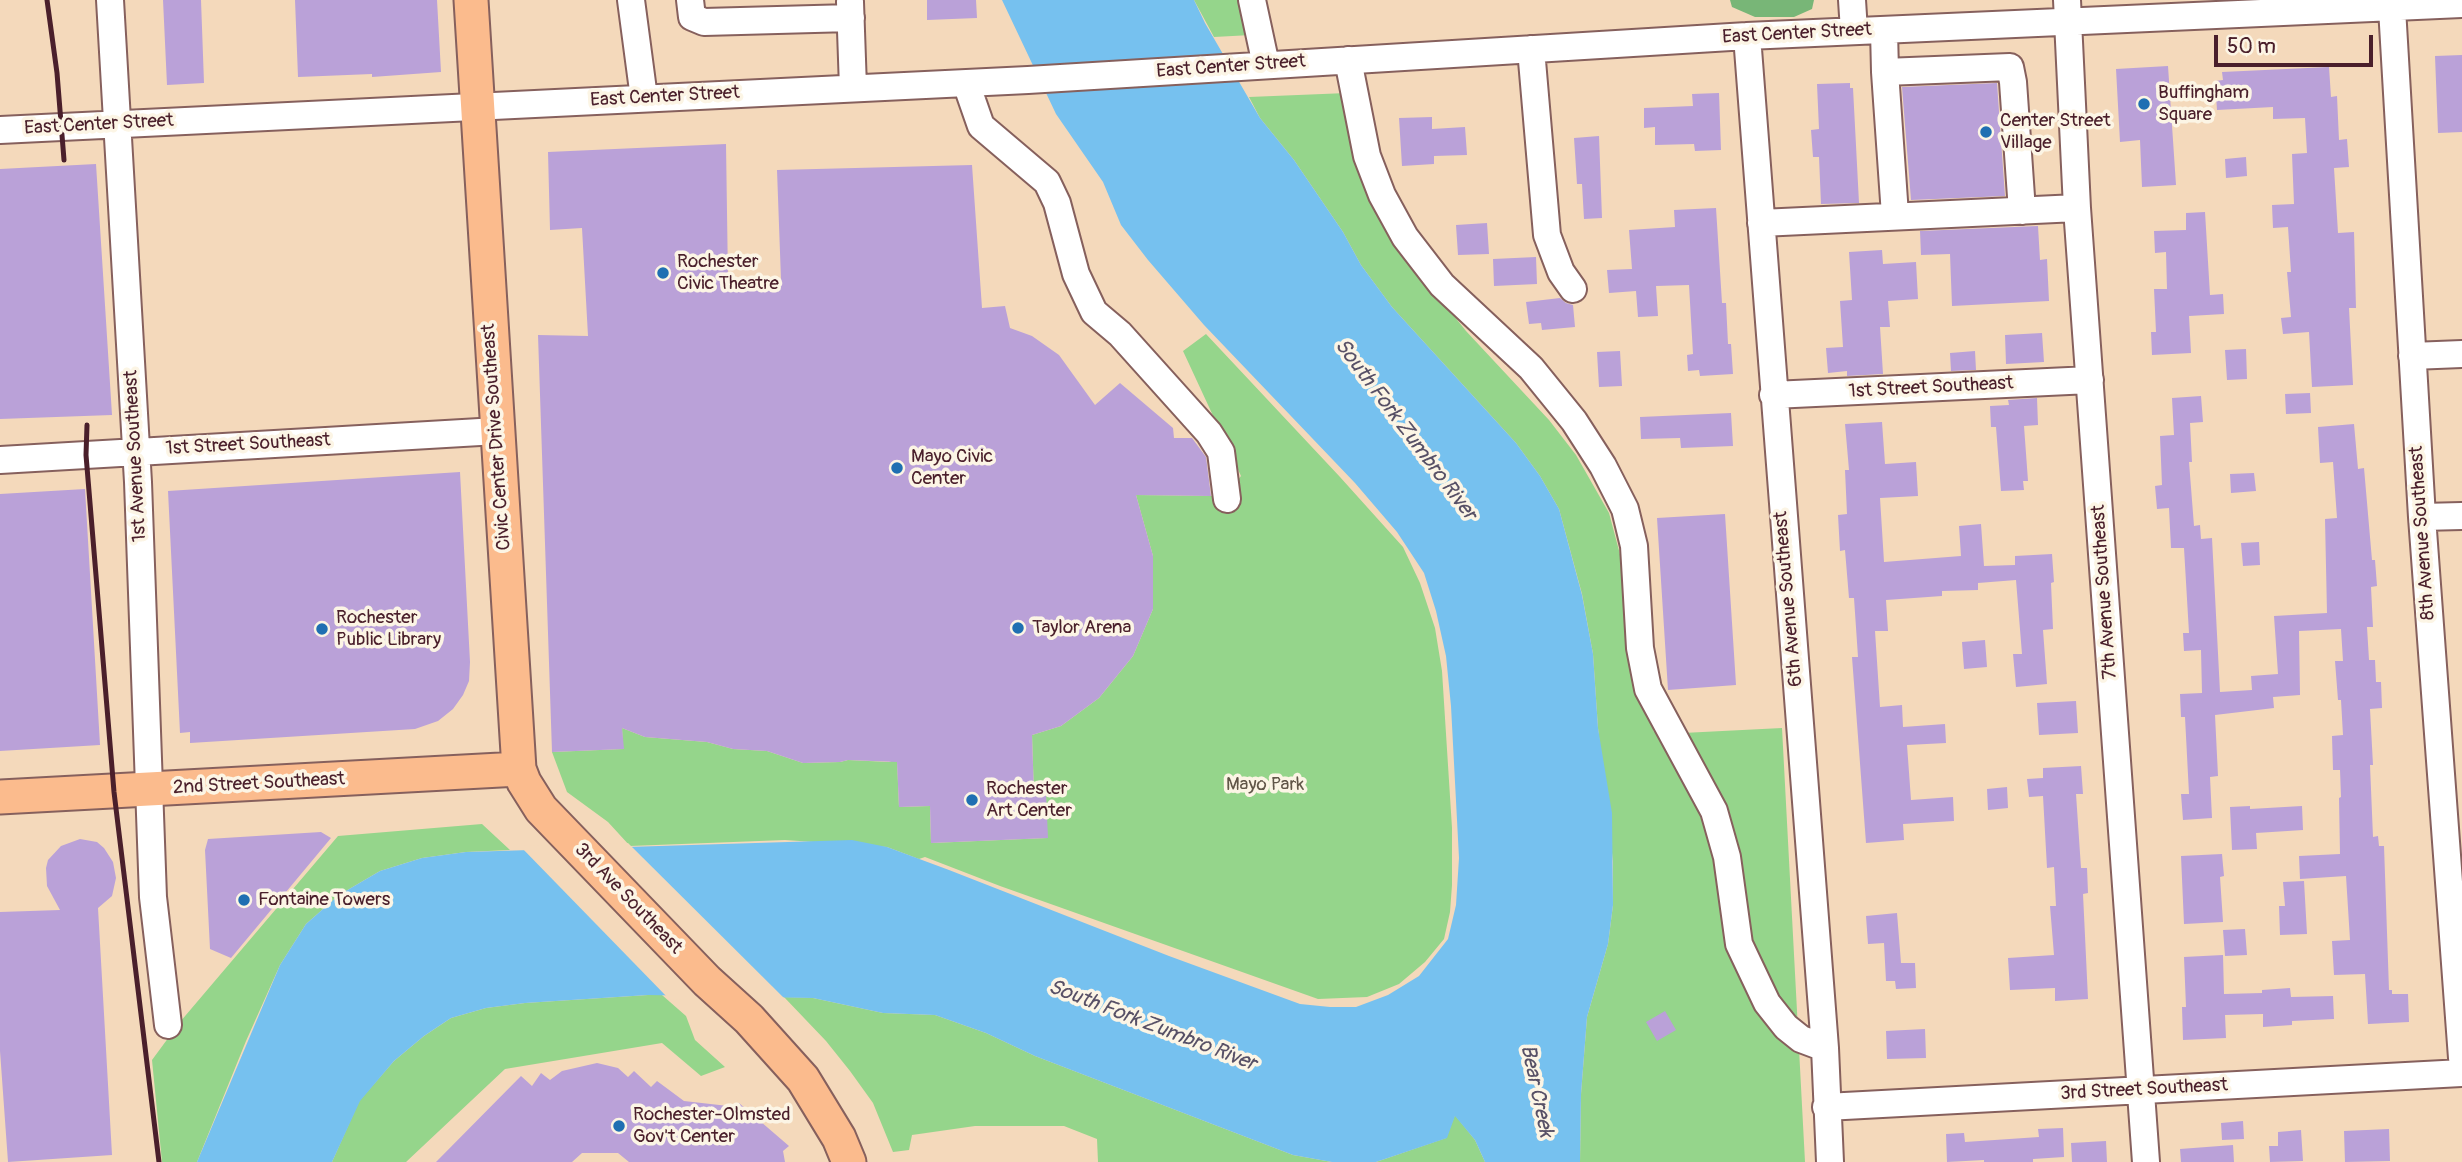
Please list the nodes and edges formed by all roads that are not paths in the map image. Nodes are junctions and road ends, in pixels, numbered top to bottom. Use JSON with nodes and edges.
{"nodes":[{"id":1,"x":110,"y":0,"type":"edge"},
{"id":2,"x":471,"y":0,"type":"edge"},
{"id":3,"x":647,"y":0,"type":"edge"},
{"id":4,"x":690,"y":0,"type":"edge"},
{"id":5,"x":1252,"y":0,"type":"edge"},
{"id":6,"x":1853,"y":0,"type":"edge"},
{"id":7,"x":2462,"y":4,"type":"edge"},
{"id":8,"x":2392,"y":8,"type":"junction"},
{"id":9,"x":850,"y":9,"type":"edge"},
{"id":10,"x":2068,"y":11,"type":"edge"},
{"id":11,"x":633,"y":13,"type":"edge"},
{"id":12,"x":1884,"y":30,"type":"junction"},
{"id":13,"x":1854,"y":31,"type":"junction"},
{"id":14,"x":1747,"y":36,"type":"junction"},
{"id":15,"x":1531,"y":49,"type":"junction"},
{"id":16,"x":1348,"y":60,"type":"junction"},
{"id":17,"x":1266,"y":65,"type":"junction"},
{"id":18,"x":1885,"y":72,"type":"junction"},
{"id":19,"x":966,"y":83,"type":"junction"},
{"id":20,"x":853,"y":88,"type":"junction"},
{"id":21,"x":644,"y":98,"type":"junction"},
{"id":22,"x":476,"y":106,"type":"junction"},
{"id":23,"x":118,"y":123,"type":"junction"},
{"id":24,"x":0,"y":130,"type":"edge"},
{"id":25,"x":2077,"y":208,"type":"junction"},
{"id":26,"x":2022,"y":211,"type":"junction"},
{"id":27,"x":1895,"y":215,"type":"junction"},
{"id":28,"x":1760,"y":223,"type":"junction"},
{"id":29,"x":1573,"y":289,"type":"dead end"},
{"id":30,"x":2462,"y":354,"type":"edge"},
{"id":31,"x":2412,"y":356,"type":"junction"},
{"id":32,"x":2090,"y":380,"type":"junction"},
{"id":33,"x":1773,"y":395,"type":"junction"},
{"id":34,"x":497,"y":431,"type":"junction"},
{"id":35,"x":137,"y":452,"type":"junction"},
{"id":36,"x":0,"y":460,"type":"edge"},
{"id":37,"x":1227,"y":499,"type":"dead end"},
{"id":38,"x":2462,"y":516,"type":"edge"},
{"id":39,"x":2422,"y":517,"type":"junction"},
{"id":40,"x":519,"y":769,"type":"junction"},
{"id":41,"x":148,"y":790,"type":"junction"},
{"id":42,"x":0,"y":797,"type":"edge"},
{"id":43,"x":168,"y":1025,"type":"dead end"},
{"id":44,"x":1825,"y":1048,"type":"junction"},
{"id":45,"x":2462,"y":1058,"type":"edge"},
{"id":46,"x":2462,"y":1073,"type":"edge"},
{"id":47,"x":2141,"y":1090,"type":"junction"},
{"id":48,"x":1826,"y":1107,"type":"junction"},
{"id":49,"x":849,"y":1162,"type":"edge"},
{"id":50,"x":1830,"y":1162,"type":"edge"},
{"id":51,"x":2146,"y":1162,"type":"edge"}],
"edges":[{"from":1,"to":23,"type":"street","name":"1st Avenue Southeast"},
{"from":2,"to":22,"type":"main road","name":"Civic Center Drive Southeast"},
{"from":3,"to":11,"type":"street"},
{"from":4,"to":9,"type":"street"},
{"from":5,"to":17,"type":"street"},
{"from":6,"to":13,"type":"street"},
{"from":7,"to":8,"type":"street","name":"East Center Street"},
{"from":8,"to":10,"type":"street","name":"East Center Street"},
{"from":8,"to":31,"type":"street","name":"8th Avenue Southeast"},
{"from":9,"to":20,"type":"street"},
{"from":10,"to":12,"type":"street","name":"East Center Street"},
{"from":10,"to":25,"type":"street","name":"7th Avenue Southeast"},
{"from":11,"to":21,"type":"street"},
{"from":12,"to":13,"type":"street","name":"East Center Street"},
{"from":12,"to":18,"type":"street"},
{"from":13,"to":14,"type":"street","name":"East Center Street"},
{"from":14,"to":15,"type":"street","name":"East Center Street"},
{"from":14,"to":28,"type":"street","name":"6th Avenue Southeast"},
{"from":15,"to":16,"type":"street","name":"East Center Street"},
{"from":15,"to":29,"type":"street"},
{"from":16,"to":17,"type":"street","name":"East Center Street"},
{"from":16,"to":44,"type":"street"},
{"from":17,"to":19,"type":"street","name":"East Center Street"},
{"from":18,"to":26,"type":"street"},
{"from":18,"to":27,"type":"street"},
{"from":19,"to":20,"type":"street","name":"East Center Street"},
{"from":19,"to":37,"type":"street"},
{"from":20,"to":21,"type":"street","name":"East Center Street"},
{"from":21,"to":22,"type":"street","name":"East Center Street"},
{"from":22,"to":23,"type":"street","name":"East Center Street"},
{"from":22,"to":34,"type":"main road","name":"Civic Center Drive Southeast"},
{"from":23,"to":24,"type":"street","name":"East Center Street"},
{"from":23,"to":35,"type":"street","name":"1st Avenue Southeast"},
{"from":25,"to":26,"type":"street"},
{"from":25,"to":32,"type":"street","name":"7th Avenue Southeast"},
{"from":26,"to":27,"type":"street"},
{"from":27,"to":28,"type":"street"},
{"from":28,"to":33,"type":"street","name":"6th Avenue Southeast"},
{"from":30,"to":31,"type":"street"},
{"from":31,"to":39,"type":"street","name":"8th Avenue Southeast"},
{"from":32,"to":33,"type":"street","name":"1st Street Southeast"},
{"from":32,"to":47,"type":"street","name":"7th Avenue Southeast"},
{"from":33,"to":44,"type":"street","name":"6th Avenue Southeast"},
{"from":34,"to":35,"type":"street","name":"1st Street Southeast"},
{"from":34,"to":40,"type":"main road","name":"Civic Center Drive Southeast"},
{"from":35,"to":36,"type":"street","name":"1st Street Southeast"},
{"from":35,"to":41,"type":"street","name":"1st Avenue Southeast"},
{"from":38,"to":39,"type":"street"},
{"from":39,"to":45,"type":"street","name":"8th Avenue Southeast"},
{"from":40,"to":41,"type":"main road","name":"2nd Street Southeast"},
{"from":40,"to":49,"type":"main road","name":"3rd Ave Southeast"},
{"from":41,"to":42,"type":"main road","name":"2nd Street Southeast"},
{"from":41,"to":43,"type":"street","name":"1st Avenue Southeast"},
{"from":44,"to":48,"type":"street","name":"6th Avenue Southeast"},
{"from":46,"to":47,"type":"street","name":"3rd Street Southeast"},
{"from":47,"to":48,"type":"street","name":"3rd Street Southeast"},
{"from":47,"to":51,"type":"street","name":"7th Avenue Southeast"},
{"from":48,"to":50,"type":"street","name":"6th Avenue Southeast"}]}
